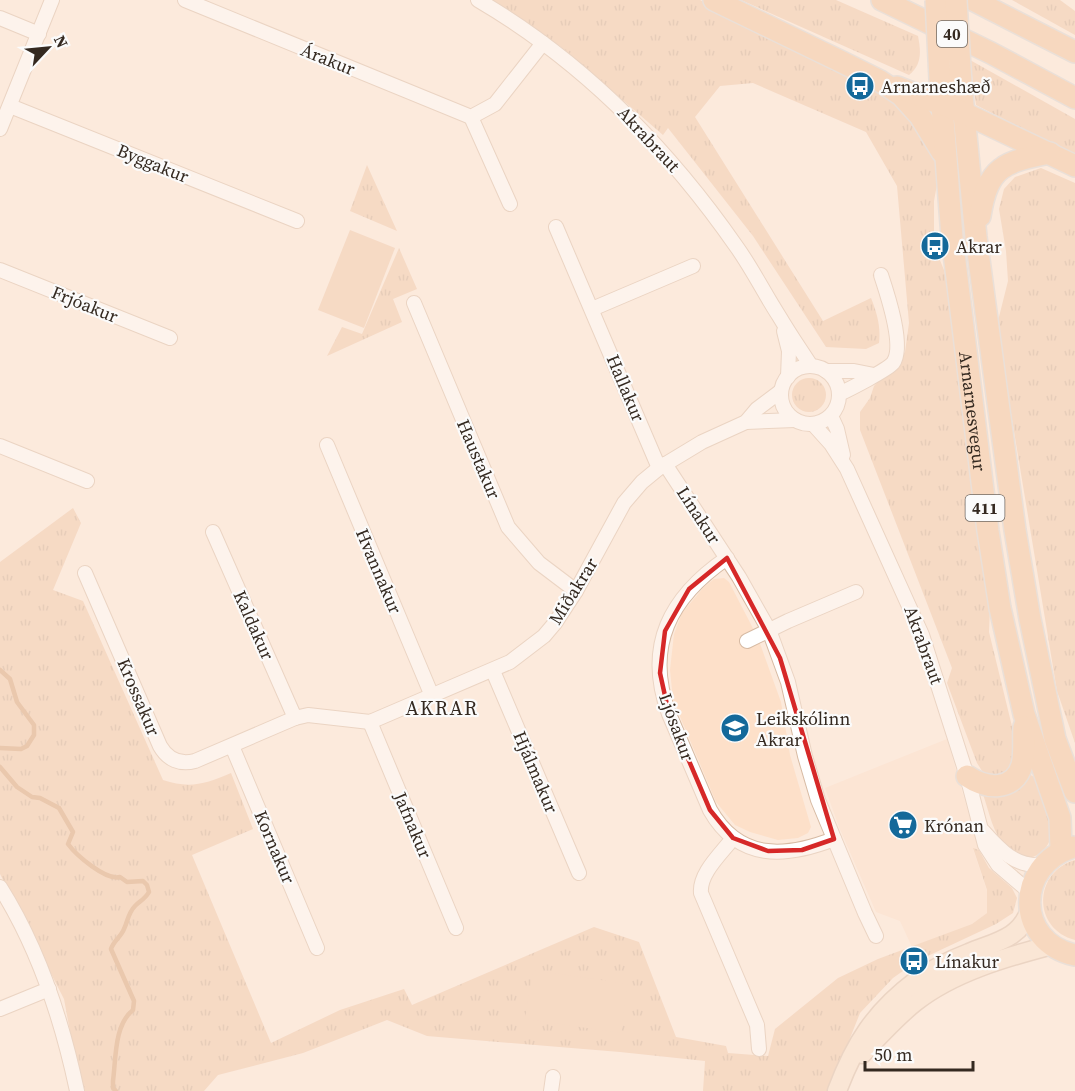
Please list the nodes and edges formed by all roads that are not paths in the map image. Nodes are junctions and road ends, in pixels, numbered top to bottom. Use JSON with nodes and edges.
{"nodes":[{"id":1,"x":52,"y":0,"type":"edge"},
{"id":2,"x":184,"y":0,"type":"edge"},
{"id":3,"x":478,"y":0,"type":"edge"},
{"id":4,"x":714,"y":0,"type":"edge"},
{"id":5,"x":882,"y":0,"type":"edge"},
{"id":6,"x":936,"y":0,"type":"edge"},
{"id":7,"x":956,"y":0,"type":"edge"},
{"id":8,"x":973,"y":0,"type":"edge"},
{"id":9,"x":0,"y":18,"type":"edge"},
{"id":10,"x":39,"y":34,"type":"junction"},
{"id":11,"x":543,"y":43,"type":"junction"},
{"id":12,"x":1075,"y":52,"type":"edge"},
{"id":13,"x":880,"y":81,"type":"junction"},
{"id":14,"x":951,"y":82,"type":"junction"},
{"id":15,"x":1075,"y":98,"type":"edge"},
{"id":16,"x":942,"y":105,"type":"junction"},
{"id":17,"x":10,"y":106,"type":"junction"},
{"id":18,"x":964,"y":113,"type":"junction"},
{"id":19,"x":471,"y":117,"type":"junction"},
{"id":20,"x":0,"y":129,"type":"edge"},
{"id":21,"x":1050,"y":153,"type":"junction"},
{"id":22,"x":945,"y":157,"type":"junction"},
{"id":23,"x":1075,"y":166,"type":"edge"},
{"id":24,"x":510,"y":204,"type":"dead end"},
{"id":25,"x":297,"y":221,"type":"dead end"},
{"id":26,"x":556,"y":227,"type":"dead end"},
{"id":27,"x":976,"y":237,"type":"junction"},
{"id":28,"x":693,"y":266,"type":"dead end"},
{"id":29,"x":0,"y":270,"type":"edge"},
{"id":30,"x":881,"y":275,"type":"dead end"},
{"id":31,"x":414,"y":303,"type":"dead end"},
{"id":32,"x":592,"y":309,"type":"junction"},
{"id":33,"x":779,"y":318,"type":"junction"},
{"id":34,"x":170,"y":338,"type":"dead end"},
{"id":35,"x":811,"y":366,"type":"junction"},
{"id":36,"x":826,"y":370,"type":"junction"},
{"id":37,"x":874,"y":375,"type":"junction"},
{"id":38,"x":788,"y":376,"type":"junction"},
{"id":39,"x":781,"y":391,"type":"junction"},
{"id":40,"x":839,"y":394,"type":"junction"},
{"id":41,"x":831,"y":416,"type":"junction"},
{"id":42,"x":795,"y":420,"type":"junction"},
{"id":43,"x":746,"y":422,"type":"junction"},
{"id":44,"x":813,"y":424,"type":"junction"},
{"id":45,"x":327,"y":445,"type":"dead end"},
{"id":46,"x":0,"y":446,"type":"edge"},
{"id":47,"x":662,"y":466,"type":"junction"},
{"id":48,"x":847,"y":469,"type":"junction"},
{"id":49,"x":87,"y":481,"type":"dead end"},
{"id":50,"x":213,"y":532,"type":"dead end"},
{"id":51,"x":727,"y":558,"type":"junction"},
{"id":52,"x":85,"y":573,"type":"dead end"},
{"id":53,"x":576,"y":591,"type":"junction"},
{"id":54,"x":856,"y":591,"type":"dead end"},
{"id":55,"x":769,"y":630,"type":"junction"},
{"id":56,"x":747,"y":641,"type":"dead end"},
{"id":57,"x":493,"y":671,"type":"junction"},
{"id":58,"x":432,"y":696,"type":"junction"},
{"id":59,"x":1024,"y":714,"type":"junction"},
{"id":60,"x":295,"y":718,"type":"junction"},
{"id":61,"x":370,"y":722,"type":"junction"},
{"id":62,"x":232,"y":746,"type":"junction"},
{"id":63,"x":967,"y":776,"type":"junction"},
{"id":64,"x":1075,"y":792,"type":"edge"},
{"id":65,"x":980,"y":828,"type":"junction"},
{"id":66,"x":734,"y":838,"type":"junction"},
{"id":67,"x":834,"y":839,"type":"junction"},
{"id":68,"x":1068,"y":848,"type":"edge"},
{"id":69,"x":1042,"y":866,"type":"junction"},
{"id":70,"x":579,"y":873,"type":"dead end"},
{"id":71,"x":0,"y":887,"type":"edge"},
{"id":72,"x":1030,"y":903,"type":"junction"},
{"id":73,"x":456,"y":928,"type":"dead end"},
{"id":74,"x":876,"y":936,"type":"dead end"},
{"id":75,"x":1052,"y":945,"type":"junction"},
{"id":76,"x":317,"y":948,"type":"dead end"},
{"id":77,"x":1075,"y":955,"type":"edge"},
{"id":78,"x":49,"y":989,"type":"junction"},
{"id":79,"x":0,"y":1009,"type":"edge"},
{"id":80,"x":759,"y":1049,"type":"dead end"},
{"id":81,"x":837,"y":1090,"type":"edge"},
{"id":82,"x":77,"y":1091,"type":"edge"}],
"edges":[{"from":1,"to":10,"type":"street"},
{"from":2,"to":19,"type":"street","name":"Árakur"},
{"from":3,"to":11,"type":"street","name":"Akrabraut"},
{"from":4,"to":13,"type":"main road"},
{"from":5,"to":15,"type":"main road","number":"40"},
{"from":6,"to":14,"type":"main road","name":"Arnarnesvegur","number":"411","bridge":true},
{"from":7,"to":14,"type":"main road","name":"Arnarnesvegur","number":"411","bridge":true},
{"from":8,"to":12,"type":"main road","number":"40"},
{"from":9,"to":10,"type":"street"},
{"from":10,"to":17,"type":"street"},
{"from":11,"to":19,"type":"street"},
{"from":11,"to":33,"type":"street","name":"Akrabraut"},
{"from":13,"to":16,"type":"main road"},
{"from":13,"to":22,"type":"main road"},
{"from":14,"to":16,"type":"main road","name":"Arnarnesvegur","number":"411"},
{"from":14,"to":18,"type":"main road","name":"Arnarnesvegur","number":"411"},
{"from":16,"to":18,"type":"main road"},
{"from":16,"to":22,"type":"main road","name":"Arnarnesvegur","number":"411"},
{"from":17,"to":20,"type":"street"},
{"from":17,"to":25,"type":"street","name":"Byggakur"},
{"from":18,"to":21,"type":"main road"},
{"from":18,"to":27,"type":"main road","name":"Arnarnesvegur","number":"411"},
{"from":19,"to":24,"type":"street"},
{"from":21,"to":23,"type":"main road"},
{"from":21,"to":27,"type":"main road"},
{"from":22,"to":59,"type":"main road","name":"Arnarnesvegur","number":"411"},
{"from":26,"to":32,"type":"street","name":"Hallakur"},
{"from":27,"to":64,"type":"main road","name":"Arnarnesvegur","number":"411"},
{"from":28,"to":32,"type":"street"},
{"from":29,"to":34,"type":"street","name":"Frjóakur"},
{"from":30,"to":37,"type":"street"},
{"from":31,"to":53,"type":"street","name":"Haustakur"},
{"from":32,"to":47,"type":"street","name":"Hallakur"},
{"from":33,"to":35,"type":"street","name":"Akrabraut"},
{"from":33,"to":38,"type":"street","name":"Akrabraut"},
{"from":35,"to":36,"type":"street"},
{"from":35,"to":38,"type":"street"},
{"from":36,"to":37,"type":"street"},
{"from":36,"to":40,"type":"street"},
{"from":37,"to":40,"type":"street"},
{"from":38,"to":39,"type":"street"},
{"from":39,"to":42,"type":"street"},
{"from":39,"to":43,"type":"street","name":"Miðakrar"},
{"from":40,"to":41,"type":"street"},
{"from":41,"to":44,"type":"street"},
{"from":41,"to":48,"type":"street","name":"Akrabraut"},
{"from":42,"to":43,"type":"street","name":"Miðakrar"},
{"from":42,"to":44,"type":"street"},
{"from":43,"to":47,"type":"street","name":"Miðakrar"},
{"from":44,"to":48,"type":"street","name":"Akrabraut"},
{"from":45,"to":58,"type":"street","name":"Hvannakur"},
{"from":46,"to":49,"type":"street"},
{"from":47,"to":51,"type":"street","name":"Línakur"},
{"from":47,"to":53,"type":"street","name":"Miðakrar"},
{"from":48,"to":63,"type":"street","name":"Akrabraut"},
{"from":50,"to":60,"type":"street","name":"Kaldakur"},
{"from":51,"to":55,"type":"street","name":"Línakur"},
{"from":51,"to":66,"type":"street","name":"Ljósakur"},
{"from":52,"to":62,"type":"street","name":"Krossakur"},
{"from":53,"to":57,"type":"street","name":"Miðakrar"},
{"from":54,"to":55,"type":"street"},
{"from":55,"to":56,"type":"street"},
{"from":55,"to":67,"type":"street","name":"Línakur"},
{"from":57,"to":58,"type":"street","name":"Miðakrar"},
{"from":57,"to":70,"type":"street","name":"Hjálmakur"},
{"from":58,"to":61,"type":"street","name":"Miðakrar"},
{"from":59,"to":63,"type":"main road"},
{"from":59,"to":68,"type":"main road","name":"Arnarnesvegur","number":"411"},
{"from":60,"to":61,"type":"street","name":"Miðakrar"},
{"from":60,"to":62,"type":"street","name":"Miðakrar"},
{"from":61,"to":73,"type":"street","name":"Jafnakur"},
{"from":62,"to":76,"type":"street","name":"Kornakur"},
{"from":63,"to":65,"type":"street","name":"Akrabraut"},
{"from":65,"to":69,"type":"street"},
{"from":65,"to":72,"type":"street","name":"Akrabraut"},
{"from":66,"to":67,"type":"street","name":"Ljósakur"},
{"from":66,"to":80,"type":"street"},
{"from":67,"to":74,"type":"street","name":"Línakur"},
{"from":68,"to":69,"type":"main road","name":"Arnarnesvegur","number":"411"},
{"from":69,"to":72,"type":"main road","name":"Arnarnesvegur","number":"411"},
{"from":71,"to":78,"type":"street"},
{"from":72,"to":75,"type":"main road"},
{"from":72,"to":81,"type":"street"},
{"from":75,"to":77,"type":"main road"},
{"from":75,"to":81,"type":"street"},
{"from":78,"to":79,"type":"street"},
{"from":78,"to":82,"type":"street"}]}
